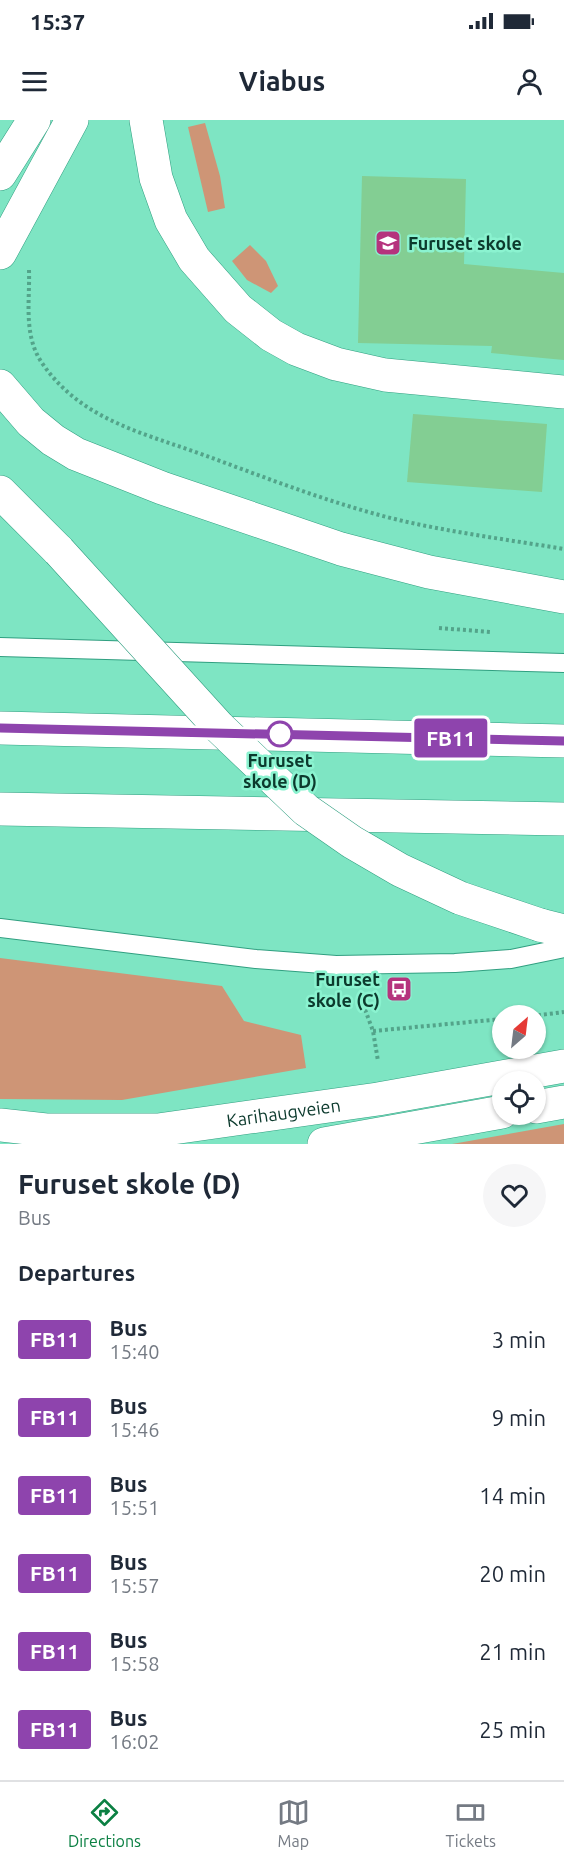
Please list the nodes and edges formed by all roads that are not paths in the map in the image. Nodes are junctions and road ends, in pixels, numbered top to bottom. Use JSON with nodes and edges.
{"nodes":[{"id":1,"x":34,"y":120,"type":"edge"},
{"id":2,"x":72,"y":120,"type":"edge"},
{"id":3,"x":146,"y":120,"type":"edge"},
{"id":4,"x":0,"y":174,"type":"edge"},
{"id":5,"x":14,"y":259,"type":"edge"},
{"id":6,"x":0,"y":386,"type":"edge"},
{"id":7,"x":564,"y":392,"type":"edge"},
{"id":8,"x":0,"y":492,"type":"edge"},
{"id":9,"x":564,"y":597,"type":"edge"},
{"id":10,"x":0,"y":647,"type":"edge"},
{"id":11,"x":564,"y":663,"type":"edge"},
{"id":12,"x":0,"y":728,"type":"edge"},
{"id":13,"x":564,"y":741,"type":"edge"},
{"id":14,"x":0,"y":809,"type":"edge"},
{"id":15,"x":564,"y":819,"type":"edge"},
{"id":16,"x":0,"y":928,"type":"edge"},
{"id":17,"x":552,"y":928,"type":"edge"},
{"id":18,"x":564,"y":948,"type":"edge"},
{"id":19,"x":564,"y":1066,"type":"edge"},
{"id":20,"x":564,"y":1102,"type":"edge"},
{"id":21,"x":546,"y":1105,"type":"edge"},
{"id":22,"x":492,"y":1114,"type":"edge"},
{"id":23,"x":0,"y":1125,"type":"edge"},
{"id":24,"x":324,"y":1144,"type":"edge"}],
"edges":[{"from":1,"to":4,"type":"main road"},
{"from":2,"to":5,"type":"main road"},
{"from":3,"to":7,"type":"main road"},
{"from":6,"to":9,"type":"main road"},
{"from":8,"to":17,"type":"main road","bridge":true},
{"from":10,"to":11,"type":"lane"},
{"from":12,"to":13,"type":"main road"},
{"from":14,"to":15,"type":"main road"},
{"from":16,"to":18,"type":"lane"},
{"from":19,"to":23,"type":"main road","name":"Karihaugveien"},
{"from":20,"to":21,"type":"main road"},
{"from":22,"to":24,"type":"main road","name":"Karihaugveien"}]}
